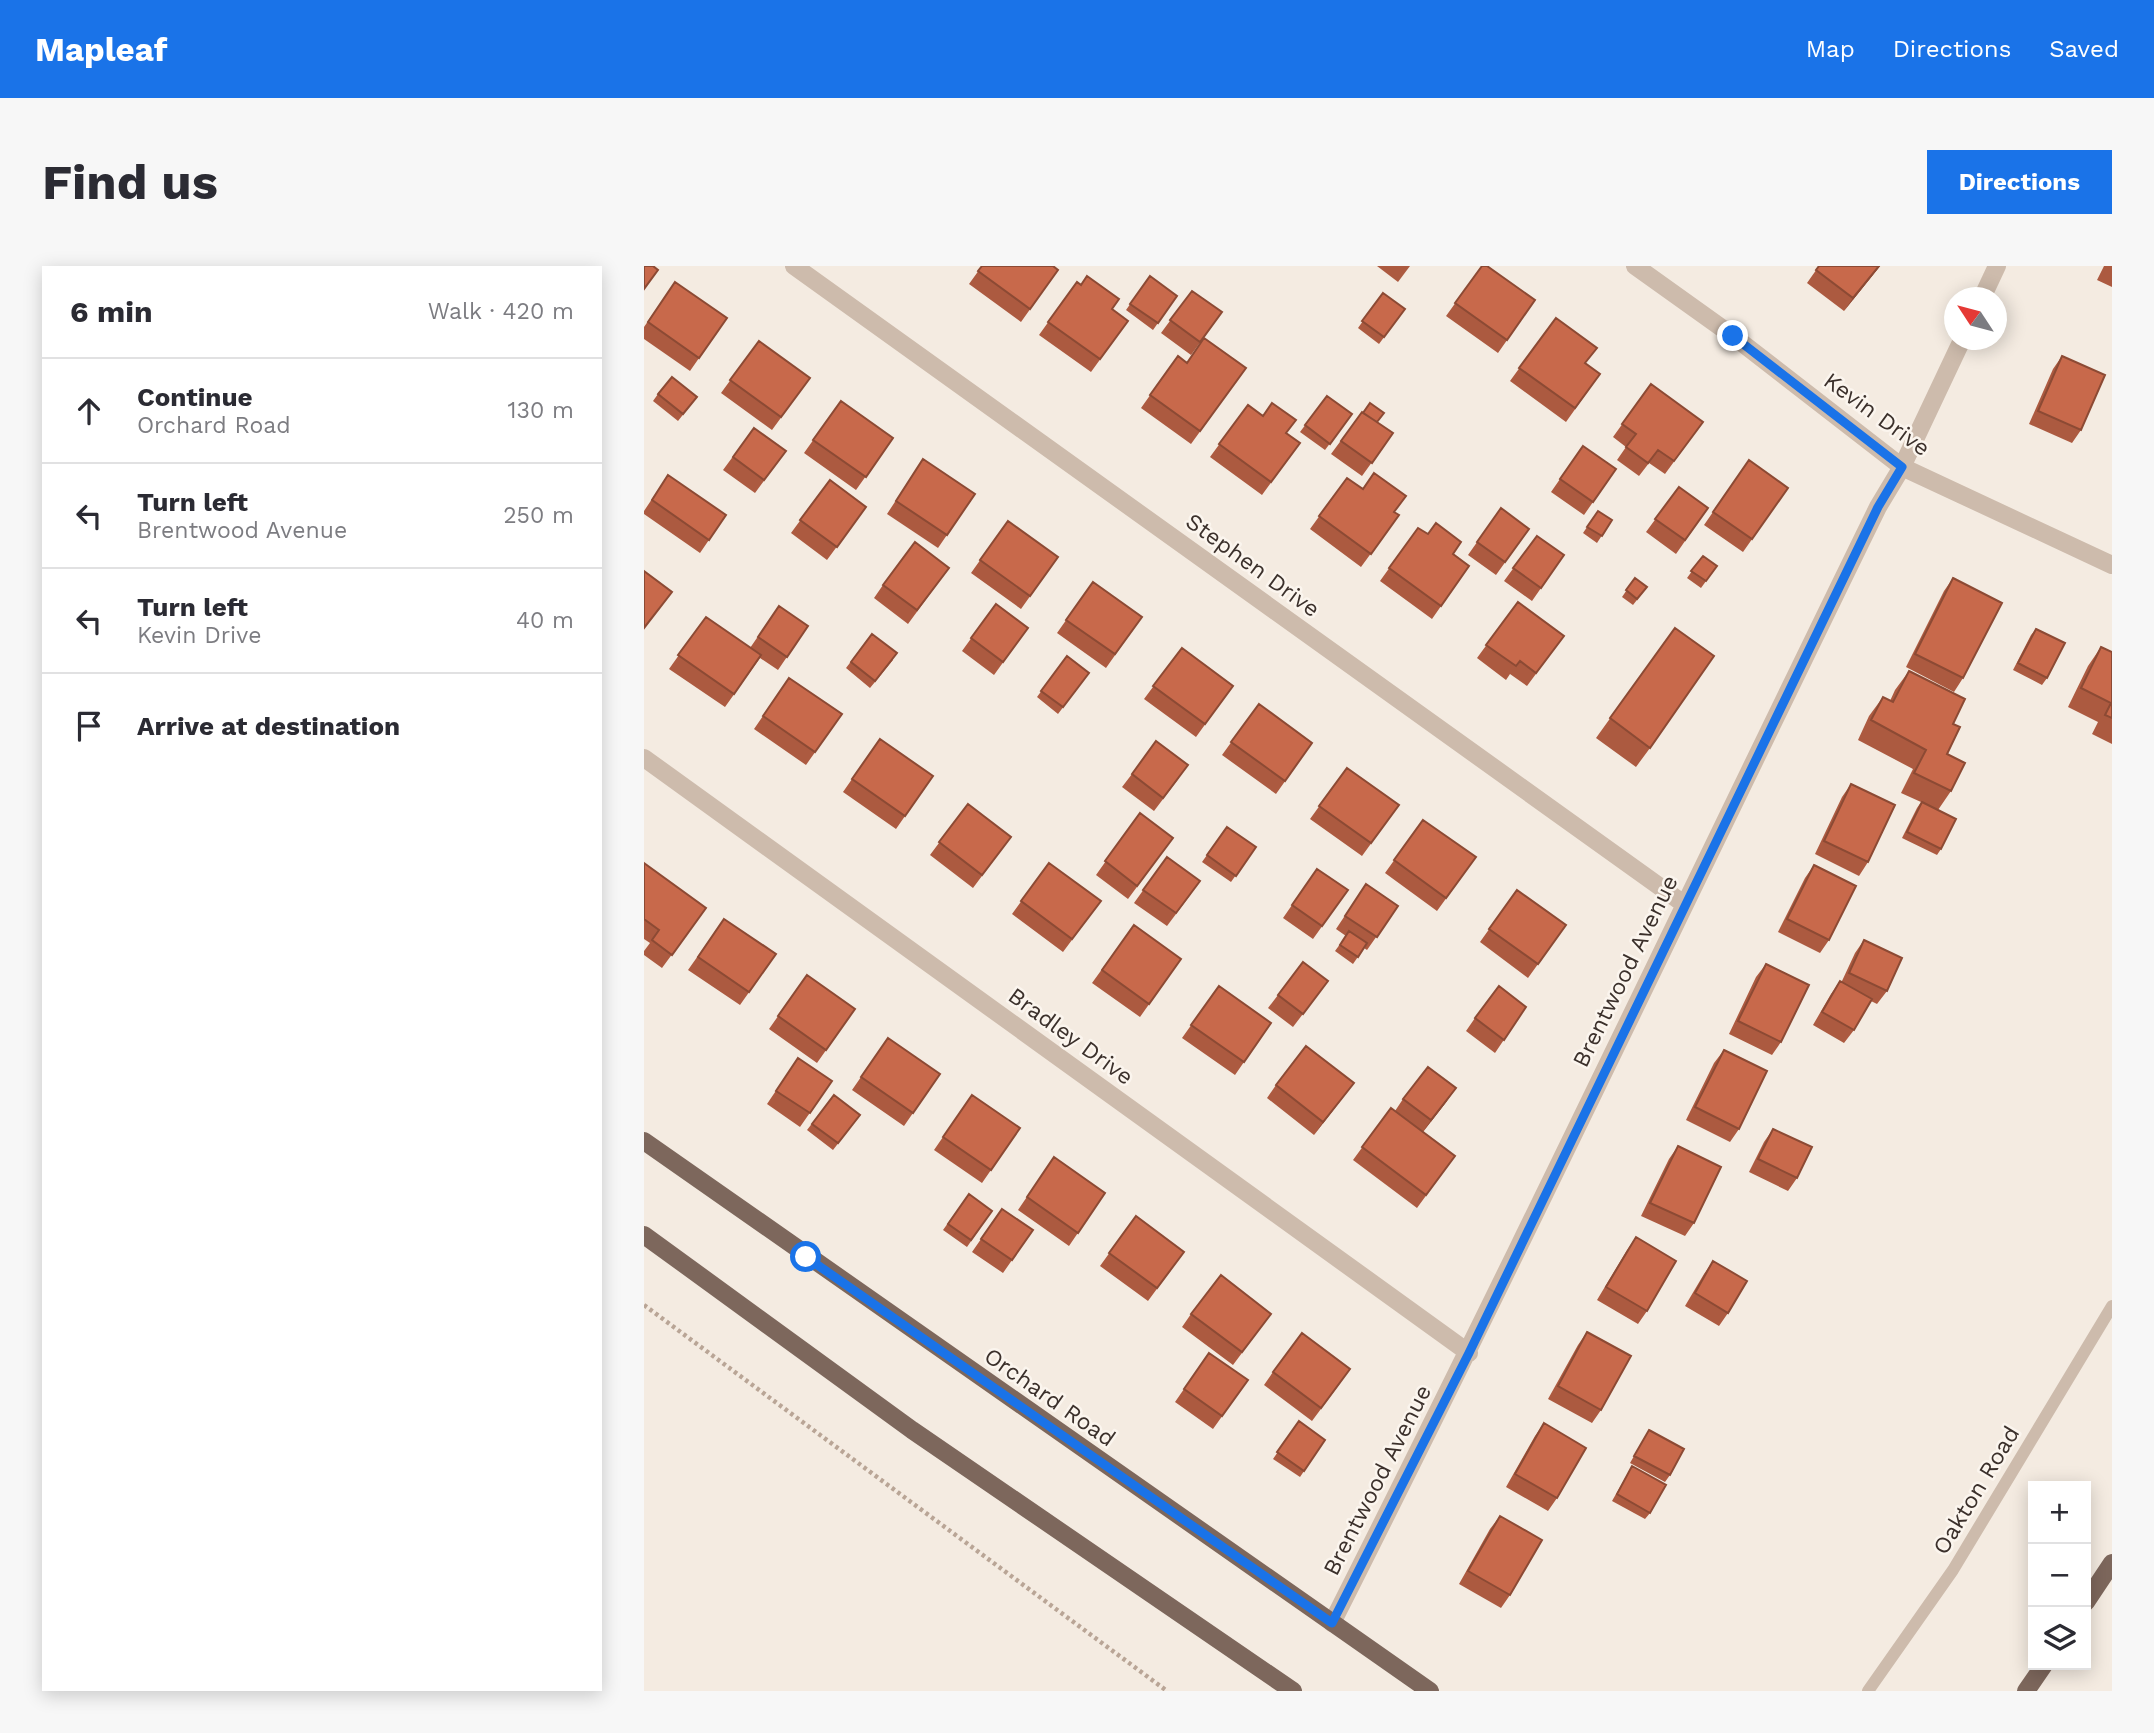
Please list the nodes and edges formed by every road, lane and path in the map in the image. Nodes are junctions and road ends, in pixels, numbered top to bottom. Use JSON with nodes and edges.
{"nodes":[{"id":1,"x":794,"y":266,"type":"edge"},
{"id":2,"x":1635,"y":266,"type":"edge"},
{"id":3,"x":1997,"y":266,"type":"edge"},
{"id":4,"x":1987,"y":287,"type":"edge"},
{"id":5,"x":1957,"y":350,"type":"edge"},
{"id":6,"x":1902,"y":467,"type":"junction"},
{"id":7,"x":2112,"y":565,"type":"edge"},
{"id":8,"x":644,"y":758,"type":"edge"},
{"id":9,"x":1684,"y":904,"type":"junction"},
{"id":10,"x":644,"y":1141,"type":"edge"},
{"id":11,"x":644,"y":1234,"type":"edge"},
{"id":12,"x":644,"y":1305,"type":"edge"},
{"id":13,"x":2112,"y":1306,"type":"edge"},
{"id":14,"x":1469,"y":1353,"type":"junction"},
{"id":15,"x":2112,"y":1563,"type":"edge"},
{"id":16,"x":2091,"y":1594,"type":"edge"},
{"id":17,"x":1332,"y":1623,"type":"junction"},
{"id":18,"x":2041,"y":1670,"type":"edge"},
{"id":19,"x":1167,"y":1691,"type":"edge"},
{"id":20,"x":1293,"y":1691,"type":"edge"},
{"id":21,"x":1430,"y":1691,"type":"edge"},
{"id":22,"x":1868,"y":1691,"type":"edge"},
{"id":23,"x":2026,"y":1691,"type":"edge"}],
"edges":[{"from":1,"to":9,"type":"street","name":"Stephen Drive"},
{"from":2,"to":6,"type":"street","name":"Kevin Drive"},
{"from":3,"to":4,"type":"street"},
{"from":5,"to":6,"type":"street","name":"Brentwood Avenue"},
{"from":6,"to":7,"type":"street","name":"Kevin Drive"},
{"from":6,"to":9,"type":"street","name":"Brentwood Avenue"},
{"from":8,"to":14,"type":"street","name":"Bradley Drive"},
{"from":9,"to":14,"type":"street","name":"Brentwood Avenue"},
{"from":10,"to":17,"type":"main road","name":"Orchard Road"},
{"from":11,"to":20,"type":"main road"},
{"from":12,"to":19,"type":"path"},
{"from":13,"to":22,"type":"lane","name":"Oakton Road"},
{"from":14,"to":17,"type":"street","name":"Brentwood Avenue"},
{"from":15,"to":16,"type":"main road"},
{"from":17,"to":21,"type":"main road","name":"Orchard Road"},
{"from":18,"to":23,"type":"main road"}]}
